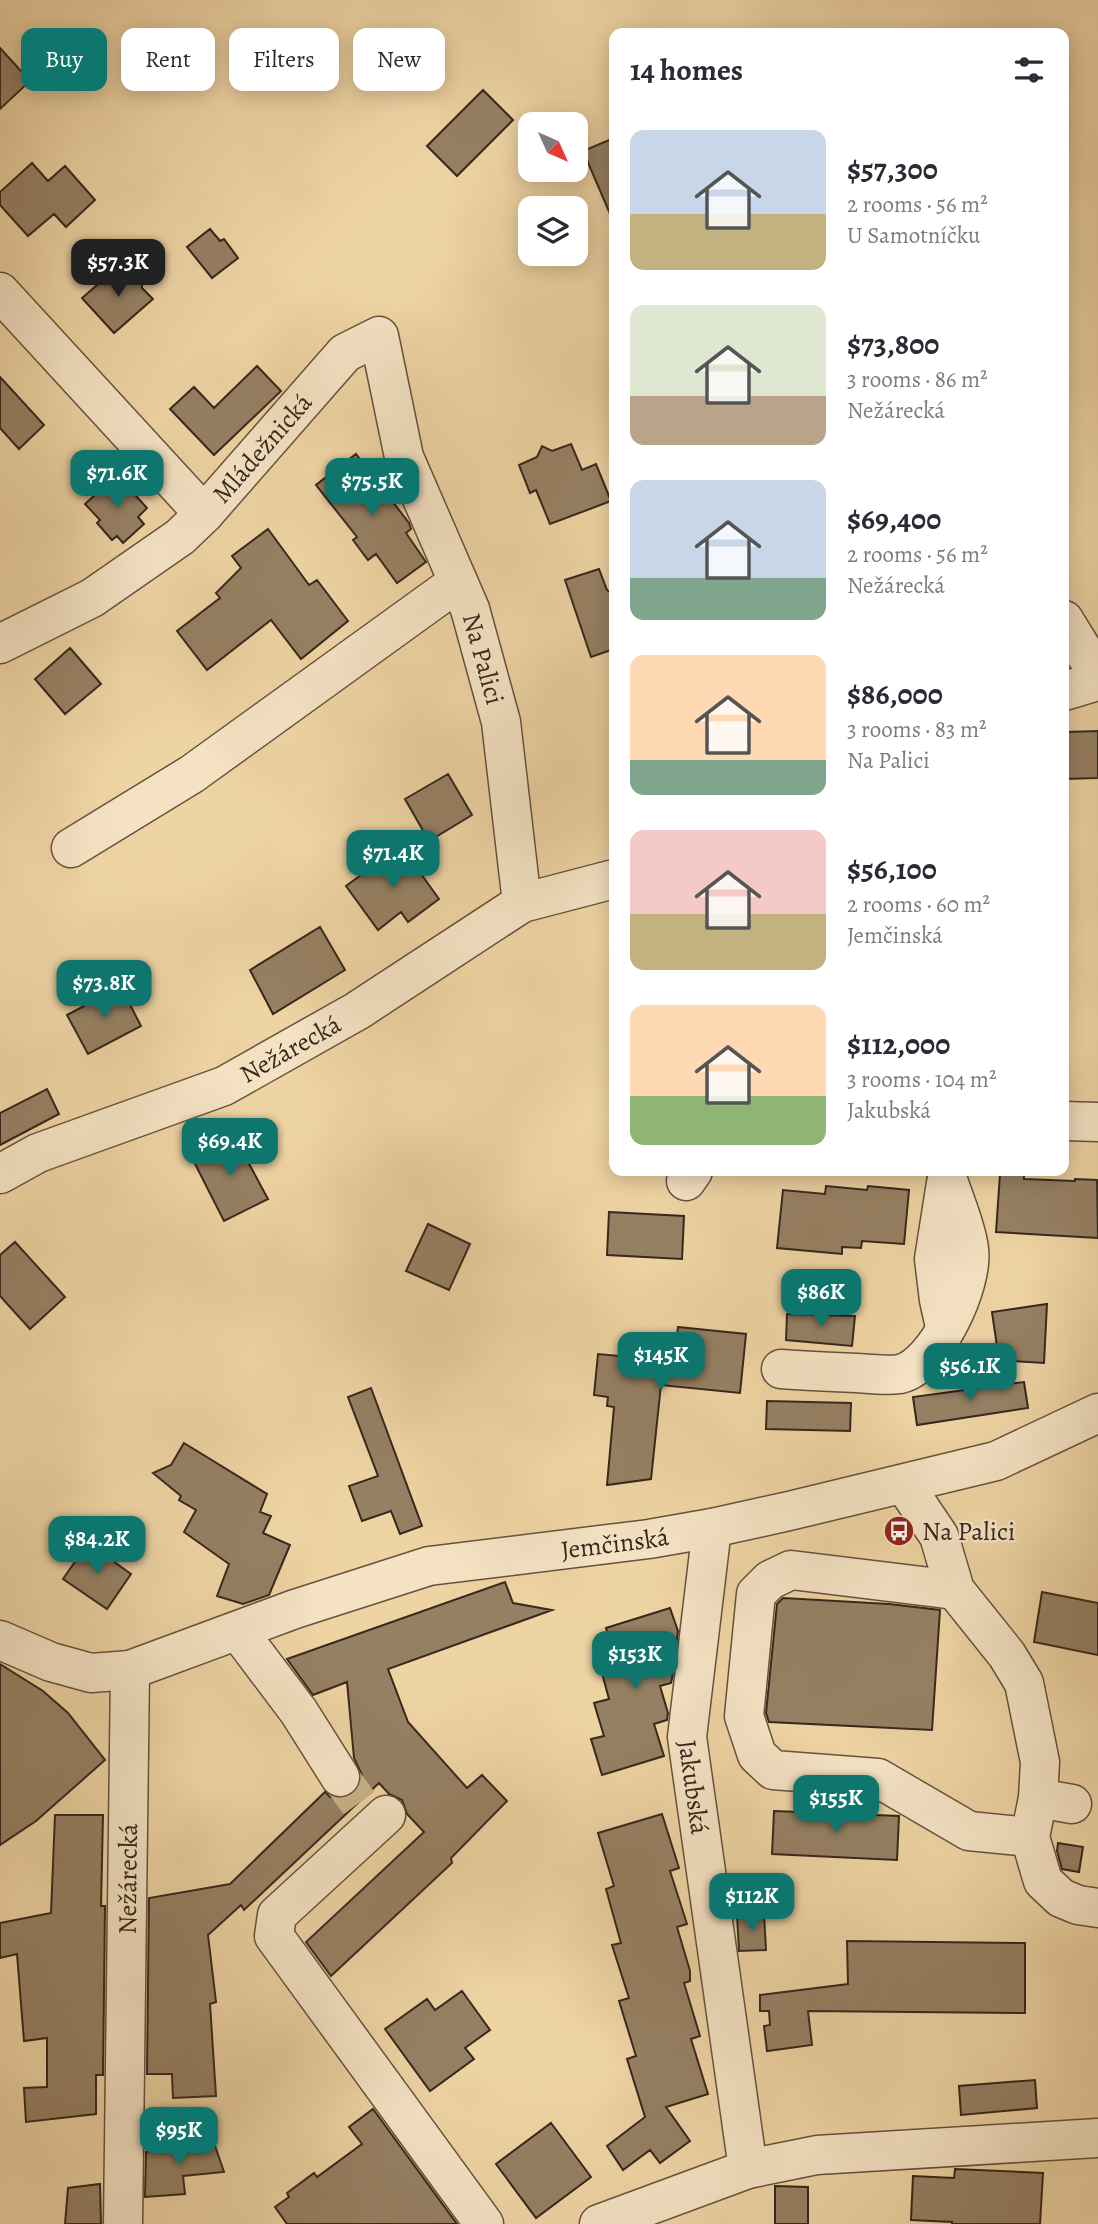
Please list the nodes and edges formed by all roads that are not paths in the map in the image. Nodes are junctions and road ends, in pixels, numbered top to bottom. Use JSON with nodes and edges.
{"nodes":[{"id":1,"x":0,"y":292,"type":"edge"},
{"id":2,"x":379,"y":336,"type":"joint"},
{"id":3,"x":204,"y":514,"type":"junction"},
{"id":4,"x":458,"y":582,"type":"junction"},
{"id":5,"x":1069,"y":628,"type":"edge"},
{"id":6,"x":0,"y":644,"type":"edge"},
{"id":7,"x":1098,"y":670,"type":"edge"},
{"id":8,"x":1098,"y":681,"type":"edge"},
{"id":9,"x":1069,"y":690,"type":"edge"},
{"id":10,"x":71,"y":848,"type":"dead end"},
{"id":11,"x":609,"y":879,"type":"edge"},
{"id":12,"x":522,"y":903,"type":"junction"},
{"id":13,"x":1069,"y":1121,"type":"edge"},
{"id":14,"x":1098,"y":1122,"type":"edge"},
{"id":15,"x":0,"y":1174,"type":"edge"},
{"id":16,"x":947,"y":1176,"type":"edge"},
{"id":17,"x":781,"y":1369,"type":"dead end"},
{"id":18,"x":1098,"y":1413,"type":"edge"},
{"id":19,"x":904,"y":1484,"type":"junction"},
{"id":20,"x":712,"y":1528,"type":"junction"},
{"id":21,"x":955,"y":1590,"type":"junction"},
{"id":22,"x":238,"y":1631,"type":"junction"},
{"id":23,"x":0,"y":1640,"type":"edge"},
{"id":24,"x":130,"y":1670,"type":"junction"},
{"id":25,"x":1030,"y":1837,"type":"junction"},
{"id":26,"x":1098,"y":1908,"type":"edge"},
{"id":27,"x":1098,"y":2138,"type":"edge"},
{"id":28,"x":748,"y":2169,"type":"junction"},
{"id":29,"x":123,"y":2224,"type":"edge"},
{"id":30,"x":484,"y":2224,"type":"edge"},
{"id":31,"x":599,"y":2224,"type":"edge"}],
"edges":[{"from":1,"to":3,"type":"street"},
{"from":2,"to":3,"type":"street","name":"Mládežnická"},
{"from":2,"to":4,"type":"street","name":"Na Palici"},
{"from":3,"to":6,"type":"street","name":"Mládežnická"},
{"from":4,"to":10,"type":"street"},
{"from":4,"to":12,"type":"street","name":"Na Palici"},
{"from":5,"to":7,"type":"street"},
{"from":8,"to":9,"type":"street"},
{"from":11,"to":12,"type":"street"},
{"from":12,"to":15,"type":"street","name":"Nežárecká"},
{"from":13,"to":14,"type":"street"},
{"from":16,"to":17,"type":"street"},
{"from":18,"to":19,"type":"street","name":"Jemčinská"},
{"from":19,"to":20,"type":"street","name":"Jemčinská"},
{"from":19,"to":21,"type":"street"},
{"from":20,"to":22,"type":"street","name":"Jemčinská"},
{"from":20,"to":28,"type":"street","name":"Jakubská"},
{"from":21,"to":25,"type":"street"},
{"from":21,"to":25,"type":"street"},
{"from":22,"to":24,"type":"street","name":"Jemčinská"},
{"from":22,"to":30,"type":"street"},
{"from":23,"to":24,"type":"street"},
{"from":24,"to":29,"type":"street","name":"Nežárecká"},
{"from":25,"to":26,"type":"street"},
{"from":27,"to":28,"type":"street"},
{"from":28,"to":31,"type":"street"}]}
